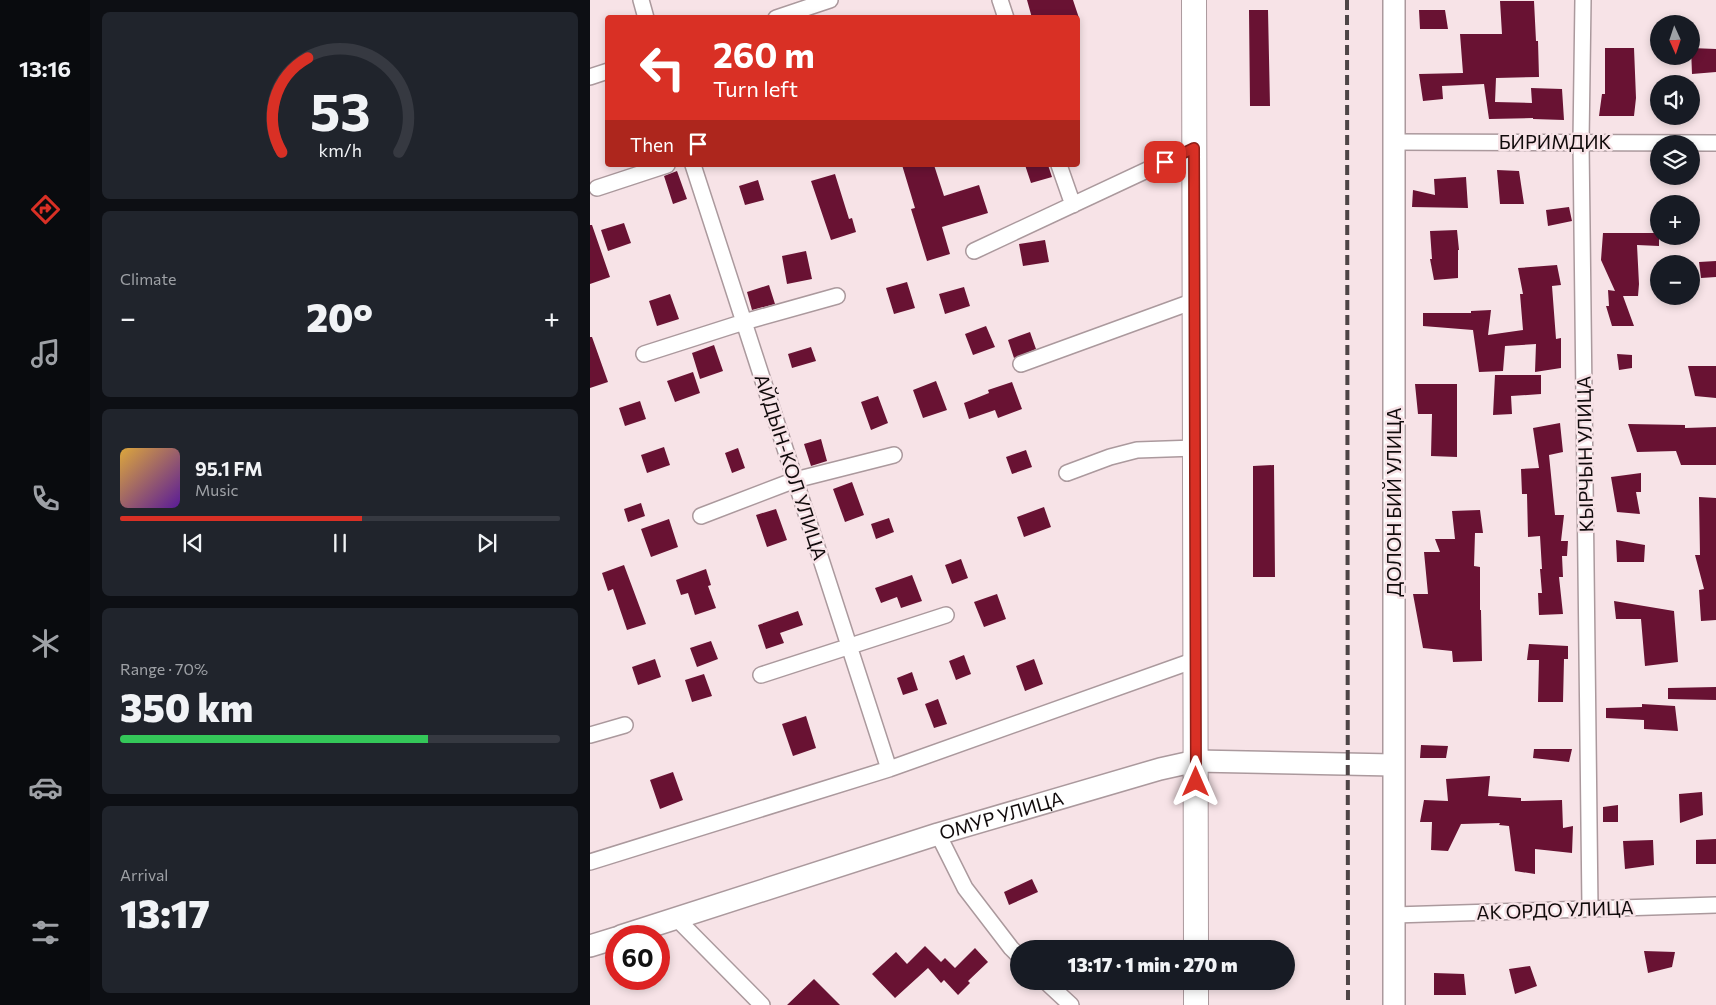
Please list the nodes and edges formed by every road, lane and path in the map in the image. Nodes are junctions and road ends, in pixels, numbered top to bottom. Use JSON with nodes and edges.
{"nodes":[{"id":1,"x":641,"y":0,"type":"edge"},
{"id":2,"x":830,"y":0,"type":"edge"},
{"id":3,"x":1000,"y":0,"type":"edge"},
{"id":4,"x":1194,"y":0,"type":"edge"},
{"id":5,"x":1394,"y":0,"type":"edge"},
{"id":6,"x":1583,"y":0,"type":"edge"},
{"id":7,"x":645,"y":15,"type":"edge"},
{"id":8,"x":785,"y":15,"type":"edge"},
{"id":9,"x":1005,"y":15,"type":"edge"},
{"id":10,"x":605,"y":72,"type":"edge"},
{"id":11,"x":590,"y":77,"type":"edge"},
{"id":12,"x":1394,"y":142,"type":"junction"},
{"id":13,"x":1581,"y":142,"type":"junction"},
{"id":14,"x":1716,"y":143,"type":"edge"},
{"id":15,"x":1194,"y":148,"type":"junction"},
{"id":16,"x":661,"y":167,"type":"edge"},
{"id":17,"x":694,"y":167,"type":"edge"},
{"id":18,"x":1060,"y":167,"type":"edge"},
{"id":19,"x":597,"y":188,"type":"dead end"},
{"id":20,"x":1074,"y":204,"type":"junction"},
{"id":21,"x":974,"y":251,"type":"dead end"},
{"id":22,"x":837,"y":296,"type":"dead end"},
{"id":23,"x":1194,"y":301,"type":"junction"},
{"id":24,"x":744,"y":322,"type":"junction"},
{"id":25,"x":644,"y":354,"type":"dead end"},
{"id":26,"x":1021,"y":364,"type":"dead end"},
{"id":27,"x":1194,"y":448,"type":"junction"},
{"id":28,"x":894,"y":455,"type":"dead end"},
{"id":29,"x":1067,"y":474,"type":"dead end"},
{"id":30,"x":795,"y":480,"type":"junction"},
{"id":31,"x":701,"y":516,"type":"dead end"},
{"id":32,"x":946,"y":615,"type":"dead end"},
{"id":33,"x":849,"y":646,"type":"junction"},
{"id":34,"x":1195,"y":660,"type":"junction"},
{"id":35,"x":761,"y":675,"type":"dead end"},
{"id":36,"x":625,"y":724,"type":"dead end"},
{"id":37,"x":590,"y":735,"type":"edge"},
{"id":38,"x":1196,"y":761,"type":"junction"},
{"id":39,"x":1394,"y":765,"type":"junction"},
{"id":40,"x":889,"y":769,"type":"junction"},
{"id":41,"x":938,"y":834,"type":"junction"},
{"id":42,"x":590,"y":862,"type":"edge"},
{"id":43,"x":1716,"y":905,"type":"edge"},
{"id":44,"x":1590,"y":908,"type":"junction"},
{"id":45,"x":1394,"y":915,"type":"junction"},
{"id":46,"x":678,"y":919,"type":"junction"},
{"id":47,"x":658,"y":925,"type":"edge"},
{"id":48,"x":1196,"y":940,"type":"edge"},
{"id":49,"x":605,"y":941,"type":"edge"},
{"id":50,"x":590,"y":946,"type":"edge"},
{"id":51,"x":1010,"y":947,"type":"edge"},
{"id":52,"x":1055,"y":990,"type":"edge"},
{"id":53,"x":1196,"y":990,"type":"edge"},
{"id":54,"x":762,"y":1005,"type":"edge"},
{"id":55,"x":1071,"y":1005,"type":"edge"},
{"id":56,"x":1196,"y":1005,"type":"edge"},
{"id":57,"x":1394,"y":1005,"type":"edge"}],
"edges":[{"from":1,"to":7,"type":"street"},
{"from":2,"to":8,"type":"street"},
{"from":3,"to":9,"type":"street"},
{"from":4,"to":15,"type":"main road"},
{"from":5,"to":12,"type":"street","name":"ДОЛОН БИЙ УЛИЦА"},
{"from":6,"to":13,"type":"street","name":"КЫРЧЫН УЛИЦА"},
{"from":10,"to":11,"type":"street"},
{"from":12,"to":13,"type":"street","name":"БИРИМДИК"},
{"from":12,"to":39,"type":"street","name":"ДОЛОН БИЙ УЛИЦА"},
{"from":13,"to":14,"type":"street","name":"БИРИМДИК"},
{"from":13,"to":44,"type":"street","name":"КЫРЧЫН УЛИЦА"},
{"from":15,"to":20,"type":"street"},
{"from":15,"to":23,"type":"main road"},
{"from":16,"to":19,"type":"street"},
{"from":17,"to":24,"type":"street","name":"АЙДЫН-КОЛ УЛИЦА"},
{"from":18,"to":20,"type":"street"},
{"from":20,"to":21,"type":"street"},
{"from":22,"to":24,"type":"street"},
{"from":23,"to":26,"type":"street"},
{"from":23,"to":27,"type":"main road"},
{"from":24,"to":25,"type":"street"},
{"from":24,"to":30,"type":"street","name":"АЙДЫН-КОЛ УЛИЦА"},
{"from":27,"to":29,"type":"street"},
{"from":27,"to":34,"type":"main road"},
{"from":28,"to":30,"type":"street"},
{"from":30,"to":31,"type":"street"},
{"from":30,"to":33,"type":"street","name":"АЙДЫН-КОЛ УЛИЦА"},
{"from":32,"to":33,"type":"street"},
{"from":33,"to":35,"type":"street"},
{"from":33,"to":40,"type":"street","name":"АЙДЫН-КОЛ УЛИЦА"},
{"from":34,"to":38,"type":"main road"},
{"from":34,"to":40,"type":"street"},
{"from":36,"to":37,"type":"street"},
{"from":38,"to":39,"type":"street","name":"ОМУР УЛИЦА"},
{"from":38,"to":41,"type":"street","name":"ОМУР УЛИЦА"},
{"from":38,"to":48,"type":"main road"},
{"from":39,"to":45,"type":"street","name":"ДОЛОН БИЙ УЛИЦА"},
{"from":40,"to":42,"type":"street"},
{"from":41,"to":46,"type":"street","name":"ОМУР УЛИЦА"},
{"from":41,"to":51,"type":"street"},
{"from":43,"to":44,"type":"street","name":"АК ОРДО УЛИЦА"},
{"from":44,"to":45,"type":"street","name":"АК ОРДО УЛИЦА"},
{"from":45,"to":57,"type":"street","name":"ДОЛОН БИЙ УЛИЦА"},
{"from":46,"to":47,"type":"street","name":"ОМУР УЛИЦА"},
{"from":46,"to":54,"type":"street"},
{"from":49,"to":50,"type":"street"},
{"from":52,"to":55,"type":"street"},
{"from":53,"to":56,"type":"main road"}]}
